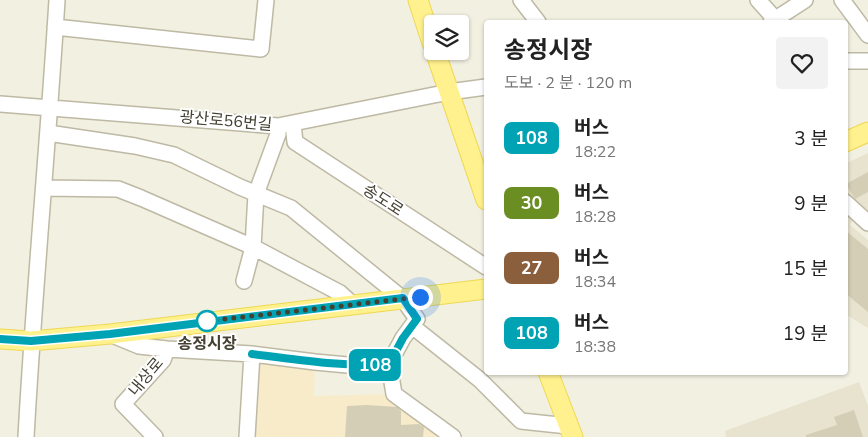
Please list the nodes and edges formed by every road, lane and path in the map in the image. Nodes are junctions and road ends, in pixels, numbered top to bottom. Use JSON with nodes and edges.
{"nodes":[{"id":1,"x":57,"y":0,"type":"edge"},
{"id":2,"x":266,"y":0,"type":"edge"},
{"id":3,"x":418,"y":0,"type":"edge"},
{"id":4,"x":521,"y":0,"type":"edge"},
{"id":5,"x":758,"y":0,"type":"edge"},
{"id":6,"x":805,"y":0,"type":"edge"},
{"id":7,"x":842,"y":0,"type":"edge"},
{"id":8,"x":424,"y":18,"type":"edge"},
{"id":9,"x":536,"y":20,"type":"edge"},
{"id":10,"x":772,"y":20,"type":"edge"},
{"id":11,"x":775,"y":20,"type":"edge"},
{"id":12,"x":55,"y":27,"type":"junction"},
{"id":13,"x":868,"y":35,"type":"edge"},
{"id":14,"x":438,"y":60,"type":"edge"},
{"id":15,"x":848,"y":61,"type":"edge"},
{"id":16,"x":868,"y":61,"type":"edge"},
{"id":17,"x":484,"y":87,"type":"edge"},
{"id":18,"x":449,"y":92,"type":"junction"},
{"id":19,"x":0,"y":104,"type":"edge"},
{"id":20,"x":50,"y":107,"type":"junction"},
{"id":21,"x":285,"y":125,"type":"junction"},
{"id":22,"x":868,"y":132,"type":"edge"},
{"id":23,"x":48,"y":133,"type":"junction"},
{"id":24,"x":848,"y":141,"type":"edge"},
{"id":25,"x":44,"y":188,"type":"junction"},
{"id":26,"x":256,"y":194,"type":"junction"},
{"id":27,"x":484,"y":194,"type":"edge"},
{"id":28,"x":848,"y":204,"type":"edge"},
{"id":29,"x":866,"y":219,"type":"edge"},
{"id":30,"x":253,"y":247,"type":"junction"},
{"id":31,"x":484,"y":266,"type":"edge"},
{"id":32,"x":244,"y":281,"type":"dead end"},
{"id":33,"x":484,"y":289,"type":"edge"},
{"id":34,"x":403,"y":298,"type":"junction"},
{"id":35,"x":352,"y":304,"type":"junction"},
{"id":36,"x":412,"y":326,"type":"junction"},
{"id":37,"x":110,"y":334,"type":"junction"},
{"id":38,"x":0,"y":339,"type":"edge"},
{"id":39,"x":31,"y":341,"type":"junction"},
{"id":40,"x":167,"y":349,"type":"junction"},
{"id":41,"x":252,"y":354,"type":"junction"},
{"id":42,"x":389,"y":364,"type":"junction"},
{"id":43,"x":549,"y":375,"type":"edge"},
{"id":44,"x":571,"y":431,"type":"edge"},
{"id":45,"x":26,"y":437,"type":"edge"},
{"id":46,"x":155,"y":437,"type":"edge"},
{"id":47,"x":247,"y":437,"type":"edge"},
{"id":48,"x":451,"y":437,"type":"edge"}],
"edges":[{"from":1,"to":12,"type":"street"},
{"from":2,"to":12,"type":"street"},
{"from":3,"to":8,"type":"main road"},
{"from":4,"to":9,"type":"street"},
{"from":5,"to":10,"type":"street"},
{"from":6,"to":11,"type":"street"},
{"from":7,"to":13,"type":"street"},
{"from":12,"to":20,"type":"street"},
{"from":14,"to":18,"type":"main road"},
{"from":15,"to":16,"type":"street"},
{"from":17,"to":18,"type":"street","name":"광산로56번길"},
{"from":18,"to":21,"type":"street","name":"광산로56번길"},
{"from":18,"to":27,"type":"main road"},
{"from":19,"to":20,"type":"street","name":"광산로56번길"},
{"from":20,"to":21,"type":"street","name":"광산로56번길"},
{"from":20,"to":23,"type":"street"},
{"from":21,"to":26,"type":"street"},
{"from":21,"to":31,"type":"street","name":"송도로"},
{"from":22,"to":24,"type":"main road"},
{"from":23,"to":25,"type":"street"},
{"from":23,"to":26,"type":"street"},
{"from":25,"to":30,"type":"street"},
{"from":25,"to":39,"type":"street"},
{"from":26,"to":30,"type":"street"},
{"from":26,"to":34,"type":"street"},
{"from":28,"to":29,"type":"street"},
{"from":30,"to":32,"type":"street"},
{"from":30,"to":35,"type":"street"},
{"from":33,"to":34,"type":"main road"},
{"from":34,"to":35,"type":"main road"},
{"from":34,"to":36,"type":"street"},
{"from":35,"to":37,"type":"main road"},
{"from":36,"to":42,"type":"street"},
{"from":36,"to":44,"type":"street"},
{"from":37,"to":39,"type":"main road"},
{"from":37,"to":40,"type":"street"},
{"from":38,"to":39,"type":"main road"},
{"from":39,"to":45,"type":"street"},
{"from":40,"to":41,"type":"street"},
{"from":40,"to":46,"type":"street","name":"내상로"},
{"from":41,"to":42,"type":"street"},
{"from":41,"to":47,"type":"street"},
{"from":42,"to":48,"type":"street"},
{"from":43,"to":44,"type":"main road"}]}
